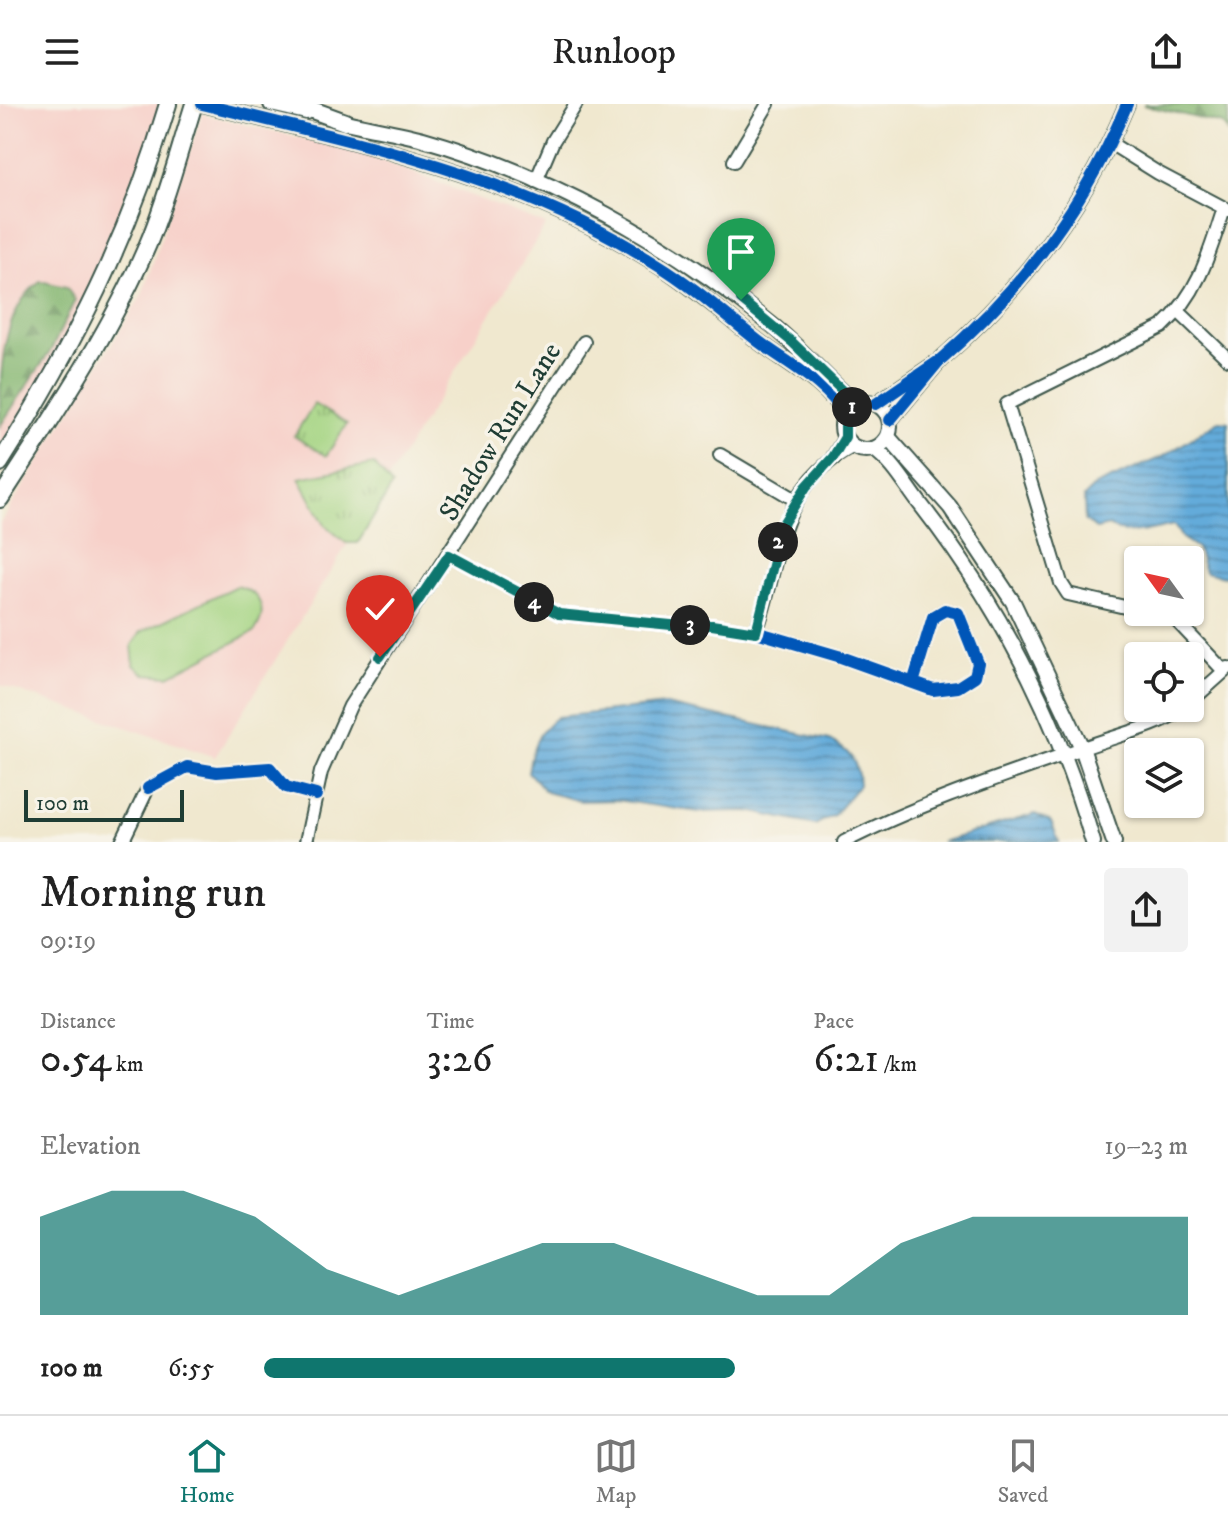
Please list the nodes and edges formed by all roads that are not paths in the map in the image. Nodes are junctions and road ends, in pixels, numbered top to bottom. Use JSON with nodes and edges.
{"nodes":[{"id":1,"x":168,"y":104,"type":"edge"},
{"id":2,"x":194,"y":104,"type":"edge"},
{"id":3,"x":202,"y":104,"type":"edge"},
{"id":4,"x":271,"y":104,"type":"edge"},
{"id":5,"x":296,"y":104,"type":"edge"},
{"id":6,"x":576,"y":104,"type":"edge"},
{"id":7,"x":768,"y":104,"type":"edge"},
{"id":8,"x":1127,"y":104,"type":"edge"},
{"id":9,"x":345,"y":122,"type":"junction"},
{"id":10,"x":1110,"y":143,"type":"junction"},
{"id":11,"x":734,"y":161,"type":"dead end"},
{"id":12,"x":536,"y":181,"type":"junction"},
{"id":13,"x":1226,"y":209,"type":"edge"},
{"id":14,"x":1179,"y":312,"type":"junction"},
{"id":15,"x":584,"y":342,"type":"dead end"},
{"id":16,"x":1228,"y":359,"type":"edge"},
{"id":17,"x":939,"y":361,"type":"junction"},
{"id":18,"x":876,"y":404,"type":"junction"},
{"id":19,"x":850,"y":410,"type":"junction"},
{"id":20,"x":890,"y":420,"type":"junction"},
{"id":21,"x":888,"y":437,"type":"junction"},
{"id":22,"x":849,"y":441,"type":"junction"},
{"id":23,"x":874,"y":449,"type":"junction"},
{"id":24,"x":720,"y":455,"type":"dead end"},
{"id":25,"x":0,"y":463,"type":"edge"},
{"id":26,"x":0,"y":499,"type":"edge"},
{"id":27,"x":796,"y":500,"type":"junction"},
{"id":28,"x":449,"y":555,"type":"junction"},
{"id":29,"x":1124,"y":607,"type":"edge"},
{"id":30,"x":1182,"y":626,"type":"edge"},
{"id":31,"x":756,"y":632,"type":"junction"},
{"id":32,"x":1226,"y":669,"type":"edge"},
{"id":33,"x":913,"y":683,"type":"junction"},
{"id":34,"x":1204,"y":689,"type":"edge"},
{"id":35,"x":1160,"y":722,"type":"edge"},
{"id":36,"x":1082,"y":748,"type":"junction"},
{"id":37,"x":1063,"y":755,"type":"junction"},
{"id":38,"x":148,"y":788,"type":"dead end"},
{"id":39,"x":122,"y":842,"type":"edge"},
{"id":40,"x":306,"y":842,"type":"edge"},
{"id":41,"x":844,"y":842,"type":"edge"},
{"id":42,"x":1093,"y":842,"type":"edge"},
{"id":43,"x":1114,"y":842,"type":"edge"}],
"edges":[{"from":1,"to":25,"type":"main road"},
{"from":2,"to":26,"type":"main road"},
{"from":3,"to":19,"type":"street"},
{"from":4,"to":9,"type":"street"},
{"from":5,"to":9,"type":"main road"},
{"from":6,"to":12,"type":"street"},
{"from":7,"to":11,"type":"street"},
{"from":8,"to":10,"type":"street"},
{"from":9,"to":12,"type":"street"},
{"from":10,"to":13,"type":"street"},
{"from":10,"to":17,"type":"street"},
{"from":12,"to":19,"type":"street"},
{"from":13,"to":14,"type":"street"},
{"from":14,"to":16,"type":"street"},
{"from":14,"to":29,"type":"street"},
{"from":15,"to":28,"type":"street","name":"Shadow Run Lane"},
{"from":17,"to":18,"type":"street"},
{"from":17,"to":20,"type":"street"},
{"from":18,"to":19,"type":"street"},
{"from":18,"to":20,"type":"street"},
{"from":19,"to":22,"type":"street"},
{"from":20,"to":21,"type":"street"},
{"from":21,"to":23,"type":"street"},
{"from":21,"to":36,"type":"street"},
{"from":22,"to":23,"type":"street"},
{"from":22,"to":27,"type":"street"},
{"from":23,"to":37,"type":"street"},
{"from":24,"to":27,"type":"street"},
{"from":27,"to":31,"type":"street"},
{"from":28,"to":31,"type":"street"},
{"from":28,"to":40,"type":"street","name":"Shadow Run Lane"},
{"from":30,"to":32,"type":"street"},
{"from":31,"to":33,"type":"street"},
{"from":32,"to":34,"type":"street"},
{"from":33,"to":33,"type":"street"},
{"from":35,"to":36,"type":"street"},
{"from":36,"to":37,"type":"street"},
{"from":36,"to":43,"type":"street"},
{"from":37,"to":41,"type":"street"},
{"from":37,"to":42,"type":"street"},
{"from":38,"to":39,"type":"street"}]}
